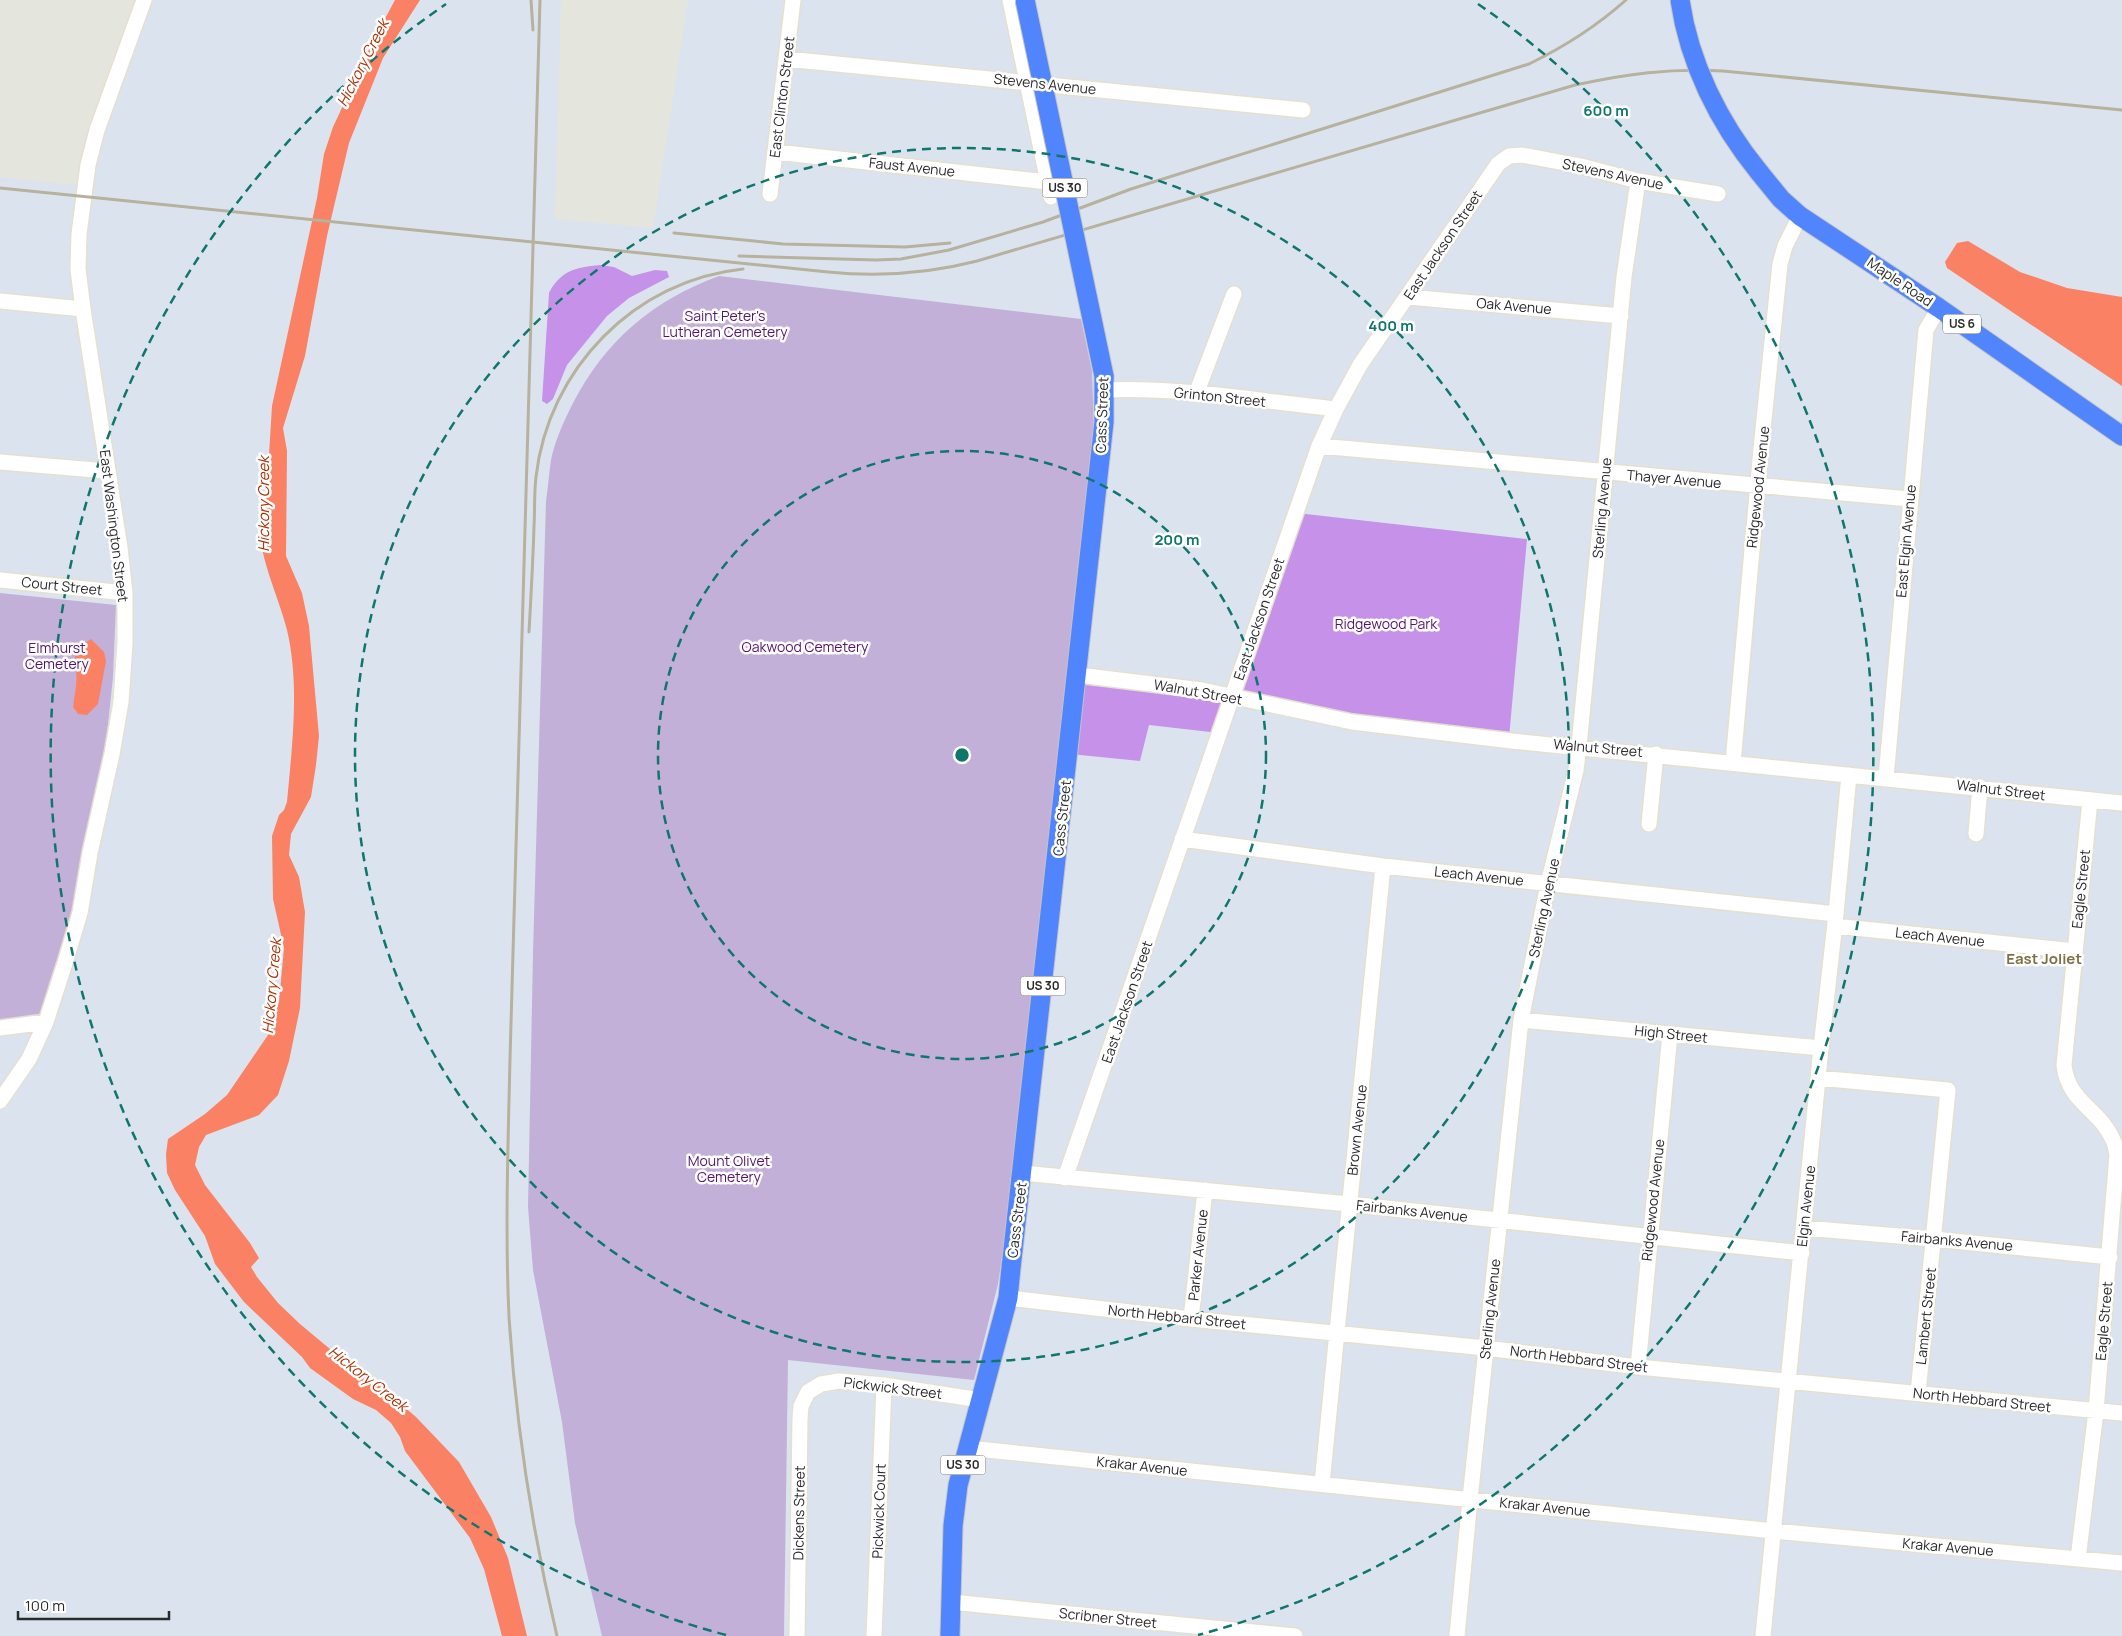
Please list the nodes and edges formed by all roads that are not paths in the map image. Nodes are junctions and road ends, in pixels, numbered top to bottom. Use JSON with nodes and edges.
{"nodes":[{"id":1,"x":144,"y":0,"type":"edge"},
{"id":2,"x":793,"y":0,"type":"edge"},
{"id":3,"x":1010,"y":0,"type":"edge"},
{"id":4,"x":1025,"y":0,"type":"edge"},
{"id":5,"x":1680,"y":0,"type":"edge"},
{"id":6,"x":786,"y":59,"type":"junction"},
{"id":7,"x":1027,"y":82,"type":"junction"},
{"id":8,"x":1304,"y":110,"type":"dead end"},
{"id":9,"x":776,"y":152,"type":"junction"},
{"id":10,"x":1509,"y":156,"type":"joint"},
{"id":11,"x":1638,"y":181,"type":"junction"},
{"id":12,"x":770,"y":194,"type":"dead end"},
{"id":13,"x":1718,"y":194,"type":"dead end"},
{"id":14,"x":1800,"y":216,"type":"junction"},
{"id":15,"x":1234,"y":294,"type":"dead end"},
{"id":16,"x":1408,"y":296,"type":"junction"},
{"id":17,"x":0,"y":301,"type":"edge"},
{"id":18,"x":1939,"y":308,"type":"junction"},
{"id":19,"x":83,"y":309,"type":"junction"},
{"id":20,"x":1621,"y":316,"type":"junction"},
{"id":21,"x":1104,"y":383,"type":"junction"},
{"id":22,"x":1196,"y":394,"type":"junction"},
{"id":23,"x":1336,"y":409,"type":"junction"},
{"id":24,"x":2122,"y":436,"type":"edge"},
{"id":25,"x":1319,"y":446,"type":"junction"},
{"id":26,"x":0,"y":462,"type":"edge"},
{"id":27,"x":107,"y":471,"type":"junction"},
{"id":28,"x":1606,"y":473,"type":"junction"},
{"id":29,"x":1758,"y":487,"type":"junction"},
{"id":30,"x":1910,"y":499,"type":"junction"},
{"id":31,"x":0,"y":580,"type":"edge"},
{"id":32,"x":125,"y":592,"type":"junction"},
{"id":33,"x":1078,"y":675,"type":"junction"},
{"id":34,"x":1233,"y":698,"type":"junction"},
{"id":35,"x":1579,"y":746,"type":"junction"},
{"id":36,"x":1656,"y":754,"type":"junction"},
{"id":37,"x":1733,"y":763,"type":"junction"},
{"id":38,"x":1848,"y":775,"type":"junction"},
{"id":39,"x":1886,"y":778,"type":"junction"},
{"id":40,"x":1980,"y":787,"type":"junction"},
{"id":41,"x":2090,"y":800,"type":"junction"},
{"id":42,"x":2122,"y":803,"type":"edge"},
{"id":43,"x":1649,"y":824,"type":"dead end"},
{"id":44,"x":1976,"y":834,"type":"dead end"},
{"id":45,"x":1182,"y":839,"type":"junction"},
{"id":46,"x":1383,"y":866,"type":"junction"},
{"id":47,"x":1548,"y":884,"type":"junction"},
{"id":48,"x":1836,"y":920,"type":"junction"},
{"id":49,"x":2075,"y":952,"type":"junction"},
{"id":50,"x":1521,"y":1020,"type":"junction"},
{"id":51,"x":46,"y":1022,"type":"junction"},
{"id":52,"x":0,"y":1028,"type":"edge"},
{"id":53,"x":1670,"y":1034,"type":"junction"},
{"id":54,"x":1821,"y":1048,"type":"junction"},
{"id":55,"x":1818,"y":1078,"type":"junction"},
{"id":56,"x":0,"y":1101,"type":"edge"},
{"id":57,"x":1022,"y":1173,"type":"junction"},
{"id":58,"x":1065,"y":1178,"type":"junction"},
{"id":59,"x":1205,"y":1190,"type":"junction"},
{"id":60,"x":1349,"y":1204,"type":"junction"},
{"id":61,"x":1500,"y":1220,"type":"junction"},
{"id":62,"x":1804,"y":1228,"type":"junction"},
{"id":63,"x":1650,"y":1236,"type":"junction"},
{"id":64,"x":1934,"y":1238,"type":"junction"},
{"id":65,"x":1802,"y":1253,"type":"junction"},
{"id":66,"x":2110,"y":1256,"type":"junction"},
{"id":67,"x":1008,"y":1298,"type":"junction"},
{"id":68,"x":1191,"y":1319,"type":"junction"},
{"id":69,"x":1335,"y":1334,"type":"junction"},
{"id":70,"x":1486,"y":1348,"type":"junction"},
{"id":71,"x":1638,"y":1367,"type":"junction"},
{"id":72,"x":1789,"y":1380,"type":"junction"},
{"id":73,"x":884,"y":1385,"type":"junction"},
{"id":74,"x":808,"y":1392,"type":"joint"},
{"id":75,"x":1918,"y":1393,"type":"junction"},
{"id":76,"x":980,"y":1400,"type":"junction"},
{"id":77,"x":2096,"y":1411,"type":"junction"},
{"id":78,"x":2122,"y":1413,"type":"edge"},
{"id":79,"x":968,"y":1448,"type":"junction"},
{"id":80,"x":1322,"y":1484,"type":"junction"},
{"id":81,"x":1470,"y":1499,"type":"junction"},
{"id":82,"x":1774,"y":1531,"type":"junction"},
{"id":83,"x":2078,"y":1559,"type":"junction"},
{"id":84,"x":2122,"y":1563,"type":"edge"},
{"id":85,"x":951,"y":1602,"type":"junction"},
{"id":86,"x":796,"y":1636,"type":"edge"},
{"id":87,"x":874,"y":1636,"type":"edge"},
{"id":88,"x":950,"y":1636,"type":"edge"},
{"id":89,"x":1294,"y":1636,"type":"edge"},
{"id":90,"x":1457,"y":1636,"type":"edge"},
{"id":91,"x":1763,"y":1636,"type":"edge"}],
"edges":[{"from":1,"to":19,"type":"street","name":"East Washington Street"},
{"from":2,"to":6,"type":"street","name":"East Clinton Street"},
{"from":3,"to":7,"type":"street"},
{"from":4,"to":21,"type":"main road","name":"Cass Street","number":"US 30","bridge":true},
{"from":5,"to":14,"type":"main road","number":"US 6","bridge":true},
{"from":6,"to":7,"type":"street","name":"Stevens Avenue"},
{"from":6,"to":9,"type":"street","name":"East Clinton Street"},
{"from":7,"to":8,"type":"street","name":"Stevens Avenue"},
{"from":7,"to":9,"type":"street","name":"Faust Avenue"},
{"from":9,"to":12,"type":"street","name":"East Clinton Street"},
{"from":10,"to":11,"type":"street","name":"Stevens Avenue"},
{"from":10,"to":16,"type":"street","name":"East Jackson Street"},
{"from":11,"to":13,"type":"street","name":"Stevens Avenue"},
{"from":11,"to":20,"type":"street","name":"Sterling Avenue"},
{"from":14,"to":18,"type":"main road","name":"Maple Road","number":"US 6"},
{"from":14,"to":29,"type":"street","name":"Ridgewood Avenue"},
{"from":15,"to":22,"type":"street"},
{"from":16,"to":20,"type":"street","name":"Oak Avenue"},
{"from":16,"to":23,"type":"street","name":"East Jackson Street"},
{"from":17,"to":19,"type":"street"},
{"from":18,"to":24,"type":"main road","name":"Maple Road","number":"US 6"},
{"from":18,"to":30,"type":"street","name":"East Elgin Avenue"},
{"from":19,"to":27,"type":"street","name":"East Washington Street"},
{"from":20,"to":28,"type":"street","name":"Sterling Avenue"},
{"from":21,"to":22,"type":"street","name":"Grinton Street"},
{"from":21,"to":33,"type":"main road","name":"Cass Street","number":"US 30"},
{"from":22,"to":23,"type":"street","name":"Grinton Street"},
{"from":23,"to":25,"type":"street","name":"East Jackson Street"},
{"from":25,"to":28,"type":"street","name":"Thayer Avenue"},
{"from":25,"to":34,"type":"street","name":"East Jackson Street"},
{"from":26,"to":27,"type":"street"},
{"from":27,"to":32,"type":"street","name":"East Washington Street"},
{"from":28,"to":29,"type":"street","name":"Thayer Avenue"},
{"from":28,"to":35,"type":"street","name":"Sterling Avenue"},
{"from":29,"to":30,"type":"street","name":"Thayer Avenue"},
{"from":29,"to":37,"type":"street","name":"Ridgewood Avenue"},
{"from":30,"to":39,"type":"street","name":"East Elgin Avenue"},
{"from":31,"to":32,"type":"street","name":"Court Street"},
{"from":32,"to":51,"type":"street","name":"East Washington Street"},
{"from":33,"to":34,"type":"street","name":"Walnut Street"},
{"from":33,"to":57,"type":"main road","name":"Cass Street","number":"US 30"},
{"from":34,"to":35,"type":"street","name":"Walnut Street"},
{"from":34,"to":45,"type":"street","name":"East Jackson Street"},
{"from":35,"to":36,"type":"street","name":"Walnut Street"},
{"from":35,"to":47,"type":"street","name":"Sterling Avenue"},
{"from":36,"to":37,"type":"street","name":"Walnut Street"},
{"from":36,"to":43,"type":"street"},
{"from":37,"to":38,"type":"street","name":"Walnut Street"},
{"from":38,"to":39,"type":"street","name":"Walnut Street"},
{"from":38,"to":48,"type":"street","name":"Elgin Avenue"},
{"from":39,"to":40,"type":"street","name":"Walnut Street"},
{"from":40,"to":41,"type":"street","name":"Walnut Street"},
{"from":40,"to":44,"type":"street"},
{"from":41,"to":42,"type":"street","name":"Walnut Street"},
{"from":41,"to":49,"type":"street","name":"Eagle Street"},
{"from":45,"to":46,"type":"street","name":"Leach Avenue"},
{"from":45,"to":58,"type":"street","name":"East Jackson Street"},
{"from":46,"to":47,"type":"street","name":"Leach Avenue"},
{"from":46,"to":60,"type":"street","name":"Brown Avenue"},
{"from":47,"to":48,"type":"street","name":"Leach Avenue"},
{"from":47,"to":50,"type":"street","name":"Sterling Avenue"},
{"from":48,"to":49,"type":"street","name":"Leach Avenue"},
{"from":48,"to":54,"type":"street","name":"Elgin Avenue"},
{"from":49,"to":66,"type":"street","name":"Eagle Street"},
{"from":50,"to":53,"type":"street","name":"High Street"},
{"from":50,"to":61,"type":"street","name":"Sterling Avenue"},
{"from":51,"to":52,"type":"street"},
{"from":51,"to":56,"type":"street","name":"East Washington Street"},
{"from":53,"to":54,"type":"street","name":"High Street"},
{"from":53,"to":63,"type":"street","name":"Ridgewood Avenue"},
{"from":54,"to":55,"type":"street","name":"Elgin Avenue"},
{"from":55,"to":62,"type":"street","name":"Elgin Avenue"},
{"from":55,"to":64,"type":"street","name":"Lambert Street"},
{"from":57,"to":58,"type":"street","name":"Fairbanks Avenue"},
{"from":57,"to":67,"type":"main road","name":"Cass Street","number":"US 30"},
{"from":58,"to":59,"type":"street","name":"Fairbanks Avenue"},
{"from":59,"to":60,"type":"street","name":"Fairbanks Avenue"},
{"from":59,"to":68,"type":"street","name":"Parker Avenue"},
{"from":60,"to":61,"type":"street","name":"Fairbanks Avenue"},
{"from":60,"to":69,"type":"street","name":"Brown Avenue"},
{"from":61,"to":63,"type":"street","name":"Fairbanks Avenue"},
{"from":61,"to":70,"type":"street","name":"Sterling Avenue"},
{"from":62,"to":64,"type":"street","name":"Fairbanks Avenue"},
{"from":62,"to":65,"type":"street","name":"Elgin Avenue"},
{"from":63,"to":65,"type":"street","name":"Fairbanks Avenue"},
{"from":63,"to":71,"type":"street","name":"Ridgewood Avenue"},
{"from":64,"to":66,"type":"street","name":"Fairbanks Avenue"},
{"from":64,"to":75,"type":"street","name":"Lambert Street"},
{"from":65,"to":72,"type":"street","name":"Elgin Avenue"},
{"from":66,"to":77,"type":"street","name":"Eagle Street"},
{"from":67,"to":68,"type":"street","name":"North Hebbard Street"},
{"from":67,"to":76,"type":"main road","name":"Cass Street","number":"US 30"},
{"from":68,"to":69,"type":"street","name":"North Hebbard Street"},
{"from":69,"to":70,"type":"street","name":"North Hebbard Street"},
{"from":69,"to":80,"type":"street","name":"Brown Avenue"},
{"from":70,"to":71,"type":"street","name":"North Hebbard Street"},
{"from":70,"to":81,"type":"street","name":"Sterling Avenue"},
{"from":71,"to":72,"type":"street","name":"North Hebbard Street"},
{"from":72,"to":75,"type":"street","name":"North Hebbard Street"},
{"from":72,"to":82,"type":"street","name":"Elgin Avenue"},
{"from":73,"to":74,"type":"street","name":"Pickwick Street"},
{"from":73,"to":76,"type":"street","name":"Pickwick Street"},
{"from":73,"to":87,"type":"street","name":"Pickwick Court"},
{"from":74,"to":86,"type":"street","name":"Dickens Street"},
{"from":75,"to":77,"type":"street","name":"North Hebbard Street"},
{"from":76,"to":79,"type":"main road","name":"Cass Street","number":"US 30"},
{"from":77,"to":78,"type":"street","name":"North Hebbard Street"},
{"from":77,"to":83,"type":"street","name":"Eagle Street"},
{"from":79,"to":80,"type":"street","name":"Krakar Avenue"},
{"from":79,"to":85,"type":"main road","name":"Cass Street","number":"US 30"},
{"from":80,"to":81,"type":"street","name":"Krakar Avenue"},
{"from":81,"to":82,"type":"street","name":"Krakar Avenue"},
{"from":81,"to":90,"type":"street","name":"Sterling Avenue"},
{"from":82,"to":83,"type":"street","name":"Krakar Avenue"},
{"from":82,"to":91,"type":"street","name":"Elgin Avenue"},
{"from":83,"to":84,"type":"street","name":"Krakar Avenue"},
{"from":85,"to":88,"type":"main road","name":"Cass Street","number":"US 30"},
{"from":85,"to":89,"type":"street","name":"Scribner Street"}]}
